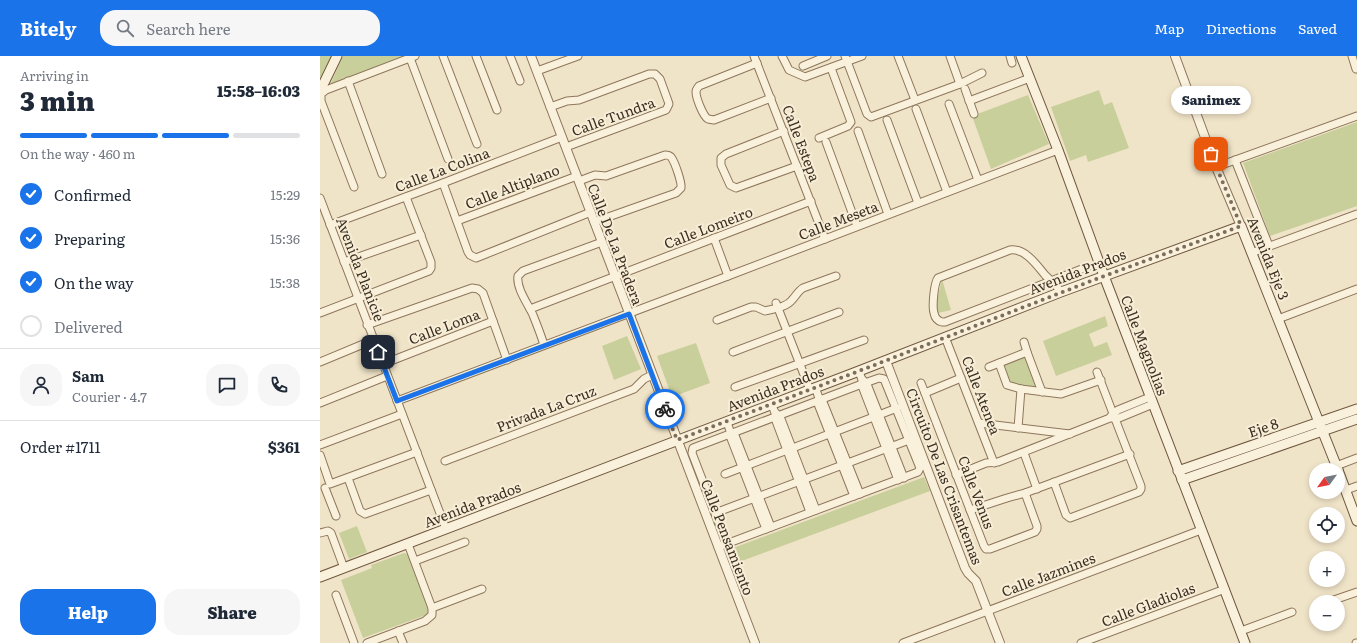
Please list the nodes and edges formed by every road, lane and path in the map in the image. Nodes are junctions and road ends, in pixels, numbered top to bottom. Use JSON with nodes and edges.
{"nodes":[{"id":1,"x":337,"y":56,"type":"edge"},
{"id":2,"x":443,"y":56,"type":"edge"},
{"id":3,"x":476,"y":56,"type":"edge"},
{"id":4,"x":510,"y":56,"type":"edge"},
{"id":5,"x":531,"y":56,"type":"edge"},
{"id":6,"x":578,"y":56,"type":"edge"},
{"id":7,"x":782,"y":56,"type":"edge"},
{"id":8,"x":827,"y":56,"type":"edge"},
{"id":9,"x":862,"y":56,"type":"edge"},
{"id":10,"x":898,"y":56,"type":"edge"},
{"id":11,"x":950,"y":56,"type":"edge"},
{"id":12,"x":1021,"y":56,"type":"edge"},
{"id":13,"x":1175,"y":56,"type":"edge"},
{"id":14,"x":1352,"y":56,"type":"edge"},
{"id":15,"x":413,"y":57,"type":"edge"},
{"id":16,"x":846,"y":59,"type":"edge"},
{"id":17,"x":756,"y":60,"type":"edge"},
{"id":18,"x":803,"y":66,"type":"dead end"},
{"id":19,"x":830,"y":68,"type":"junction"},
{"id":20,"x":1356,"y":69,"type":"edge"},
{"id":21,"x":537,"y":71,"type":"junction"},
{"id":22,"x":982,"y":73,"type":"dead end"},
{"id":23,"x":1030,"y":78,"type":"junction"},
{"id":24,"x":348,"y":81,"type":"junction"},
{"id":25,"x":520,"y":81,"type":"dead end"},
{"id":26,"x":962,"y":87,"type":"junction"},
{"id":27,"x":320,"y":93,"type":"edge"},
{"id":28,"x":771,"y":98,"type":"junction"},
{"id":29,"x":915,"y":100,"type":"junction"},
{"id":30,"x":969,"y":101,"type":"junction"},
{"id":31,"x":949,"y":104,"type":"dead end"},
{"id":32,"x":550,"y":107,"type":"junction"},
{"id":33,"x":916,"y":109,"type":"dead end"},
{"id":34,"x":497,"y":110,"type":"dead end"},
{"id":35,"x":974,"y":114,"type":"dead end"},
{"id":36,"x":1357,"y":116,"type":"edge"},
{"id":37,"x":887,"y":120,"type":"dead end"},
{"id":38,"x":784,"y":131,"type":"junction"},
{"id":39,"x":858,"y":131,"type":"dead end"},
{"id":40,"x":562,"y":137,"type":"junction"},
{"id":41,"x":819,"y":138,"type":"dead end"},
{"id":42,"x":826,"y":142,"type":"dead end"},
{"id":43,"x":477,"y":144,"type":"dead end"},
{"id":44,"x":566,"y":147,"type":"junction"},
{"id":45,"x":1058,"y":150,"type":"junction"},
{"id":46,"x":448,"y":159,"type":"dead end"},
{"id":47,"x":1235,"y":160,"type":"junction"},
{"id":48,"x":797,"y":166,"type":"junction"},
{"id":49,"x":1216,"y":168,"type":"junction"},
{"id":50,"x":382,"y":174,"type":"dead end"},
{"id":51,"x":578,"y":178,"type":"junction"},
{"id":52,"x":978,"y":180,"type":"junction"},
{"id":53,"x":443,"y":183,"type":"junction"},
{"id":54,"x":354,"y":187,"type":"dead end"},
{"id":55,"x":947,"y":192,"type":"junction"},
{"id":56,"x":406,"y":197,"type":"junction"},
{"id":57,"x":320,"y":198,"type":"edge"},
{"id":58,"x":811,"y":201,"type":"junction"},
{"id":59,"x":918,"y":203,"type":"junction"},
{"id":60,"x":591,"y":212,"type":"junction"},
{"id":61,"x":888,"y":214,"type":"junction"},
{"id":62,"x":1357,"y":214,"type":"edge"},
{"id":63,"x":323,"y":218,"type":"edge"},
{"id":64,"x":457,"y":221,"type":"junction"},
{"id":65,"x":594,"y":222,"type":"junction"},
{"id":66,"x":330,"y":225,"type":"junction"},
{"id":67,"x":857,"y":226,"type":"junction"},
{"id":68,"x":1241,"y":226,"type":"junction"},
{"id":69,"x":421,"y":235,"type":"junction"},
{"id":70,"x":714,"y":238,"type":"junction"},
{"id":71,"x":825,"y":239,"type":"junction"},
{"id":72,"x":602,"y":242,"type":"junction"},
{"id":73,"x":1269,"y":246,"type":"junction"},
{"id":74,"x":1252,"y":253,"type":"junction"},
{"id":75,"x":344,"y":262,"type":"junction"},
{"id":76,"x":1087,"y":267,"type":"dead end"},
{"id":77,"x":615,"y":276,"type":"junction"},
{"id":78,"x":728,"y":276,"type":"junction"},
{"id":79,"x":836,"y":276,"type":"dead end"},
{"id":80,"x":1104,"y":276,"type":"junction"},
{"id":81,"x":1051,"y":280,"type":"junction"},
{"id":82,"x":1357,"y":289,"type":"edge"},
{"id":83,"x":1060,"y":292,"type":"junction"},
{"id":84,"x":358,"y":298,"type":"junction"},
{"id":85,"x":777,"y":305,"type":"junction"},
{"id":86,"x":530,"y":309,"type":"junction"},
{"id":87,"x":840,"y":312,"type":"dead end"},
{"id":88,"x":320,"y":313,"type":"edge"},
{"id":89,"x":629,"y":314,"type":"junction"},
{"id":90,"x":1278,"y":319,"type":"junction"},
{"id":91,"x":717,"y":320,"type":"dead end"},
{"id":92,"x":493,"y":321,"type":"junction"},
{"id":93,"x":367,"y":325,"type":"junction"},
{"id":94,"x":787,"y":331,"type":"junction"},
{"id":95,"x":945,"y":337,"type":"junction"},
{"id":96,"x":373,"y":340,"type":"junction"},
{"id":97,"x":864,"y":340,"type":"dead end"},
{"id":98,"x":1024,"y":342,"type":"dead end"},
{"id":99,"x":544,"y":345,"type":"junction"},
{"id":100,"x":733,"y":352,"type":"dead end"},
{"id":101,"x":1027,"y":352,"type":"junction"},
{"id":102,"x":507,"y":360,"type":"junction"},
{"id":103,"x":886,"y":361,"type":"junction"},
{"id":104,"x":320,"y":362,"type":"edge"},
{"id":105,"x":800,"y":363,"type":"junction"},
{"id":106,"x":999,"y":363,"type":"junction"},
{"id":107,"x":383,"y":364,"type":"junction"},
{"id":108,"x":989,"y":367,"type":"dead end"},
{"id":109,"x":1097,"y":372,"type":"dead end"},
{"id":110,"x":652,"y":375,"type":"junction"},
{"id":111,"x":387,"y":376,"type":"junction"},
{"id":112,"x":961,"y":378,"type":"junction"},
{"id":113,"x":862,"y":379,"type":"junction"},
{"id":114,"x":1101,"y":380,"type":"junction"},
{"id":115,"x":921,"y":383,"type":"dead end"},
{"id":116,"x":735,"y":387,"type":"dead end"},
{"id":117,"x":813,"y":389,"type":"junction"},
{"id":118,"x":1021,"y":389,"type":"junction"},
{"id":119,"x":1042,"y":392,"type":"junction"},
{"id":120,"x":925,"y":393,"type":"junction"},
{"id":121,"x":820,"y":400,"type":"junction"},
{"id":122,"x":397,"y":401,"type":"junction"},
{"id":123,"x":1152,"y":401,"type":"junction"},
{"id":124,"x":320,"y":403,"type":"edge"},
{"id":125,"x":897,"y":408,"type":"junction"},
{"id":126,"x":1357,"y":409,"type":"edge"},
{"id":127,"x":775,"y":412,"type":"junction"},
{"id":128,"x":402,"y":414,"type":"junction"},
{"id":129,"x":876,"y":417,"type":"junction"},
{"id":130,"x":1113,"y":417,"type":"junction"},
{"id":131,"x":1357,"y":419,"type":"edge"},
{"id":132,"x":727,"y":422,"type":"junction"},
{"id":133,"x":979,"y":424,"type":"junction"},
{"id":134,"x":1321,"y":427,"type":"junction"},
{"id":135,"x":1018,"y":428,"type":"junction"},
{"id":136,"x":731,"y":432,"type":"junction"},
{"id":137,"x":832,"y":433,"type":"junction"},
{"id":138,"x":1072,"y":434,"type":"junction"},
{"id":139,"x":677,"y":440,"type":"junction"},
{"id":140,"x":909,"y":440,"type":"junction"},
{"id":141,"x":320,"y":445,"type":"edge"},
{"id":142,"x":889,"y":448,"type":"junction"},
{"id":143,"x":790,"y":449,"type":"junction"},
{"id":144,"x":417,"y":452,"type":"junction"},
{"id":145,"x":1024,"y":453,"type":"junction"},
{"id":146,"x":1130,"y":454,"type":"junction"},
{"id":147,"x":320,"y":455,"type":"edge"},
{"id":148,"x":1357,"y":458,"type":"edge"},
{"id":149,"x":445,"y":461,"type":"dead end"},
{"id":150,"x":994,"y":463,"type":"junction"},
{"id":151,"x":1335,"y":463,"type":"edge"},
{"id":152,"x":845,"y":464,"type":"junction"},
{"id":153,"x":1345,"y":465,"type":"edge"},
{"id":154,"x":744,"y":466,"type":"junction"},
{"id":155,"x":725,"y":474,"type":"dead end"},
{"id":156,"x":956,"y":475,"type":"junction"},
{"id":157,"x":1180,"y":475,"type":"junction"},
{"id":158,"x":348,"y":478,"type":"junction"},
{"id":159,"x":901,"y":479,"type":"junction"},
{"id":160,"x":801,"y":481,"type":"junction"},
{"id":161,"x":1054,"y":482,"type":"junction"},
{"id":162,"x":1357,"y":486,"type":"edge"},
{"id":163,"x":325,"y":487,"type":"edge"},
{"id":164,"x":1037,"y":489,"type":"junction"},
{"id":165,"x":431,"y":490,"type":"junction"},
{"id":166,"x":1346,"y":490,"type":"joint"},
{"id":167,"x":1025,"y":493,"type":"junction"},
{"id":168,"x":857,"y":495,"type":"junction"},
{"id":169,"x":757,"y":498,"type":"junction"},
{"id":170,"x":970,"y":510,"type":"junction"},
{"id":171,"x":813,"y":511,"type":"junction"},
{"id":172,"x":715,"y":513,"type":"junction"},
{"id":173,"x":336,"y":516,"type":"dead end"},
{"id":174,"x":1357,"y":520,"type":"edge"},
{"id":175,"x":769,"y":528,"type":"junction"},
{"id":176,"x":446,"y":529,"type":"junction"},
{"id":177,"x":1201,"y":530,"type":"junction"},
{"id":178,"x":320,"y":533,"type":"edge"},
{"id":179,"x":465,"y":542,"type":"dead end"},
{"id":180,"x":408,"y":544,"type":"junction"},
{"id":181,"x":726,"y":544,"type":"junction"},
{"id":182,"x":718,"y":547,"type":"junction"},
{"id":183,"x":415,"y":561,"type":"junction"},
{"id":184,"x":344,"y":568,"type":"junction"},
{"id":185,"x":320,"y":577,"type":"edge"},
{"id":186,"x":482,"y":589,"type":"dead end"},
{"id":187,"x":1225,"y":589,"type":"junction"},
{"id":188,"x":1357,"y":592,"type":"edge"},
{"id":189,"x":336,"y":595,"type":"dead end"},
{"id":190,"x":1345,"y":596,"type":"edge"},
{"id":191,"x":432,"y":608,"type":"junction"},
{"id":192,"x":988,"y":611,"type":"junction"},
{"id":193,"x":1292,"y":612,"type":"dead end"},
{"id":194,"x":398,"y":631,"type":"junction"},
{"id":195,"x":1241,"y":631,"type":"junction"},
{"id":196,"x":354,"y":643,"type":"edge"},
{"id":197,"x":367,"y":643,"type":"edge"},
{"id":198,"x":403,"y":643,"type":"edge"},
{"id":199,"x":755,"y":643,"type":"edge"},
{"id":200,"x":903,"y":643,"type":"edge"},
{"id":201,"x":1000,"y":643,"type":"edge"},
{"id":202,"x":1081,"y":643,"type":"edge"},
{"id":203,"x":1245,"y":643,"type":"edge"}],
"edges":[{"from":1,"to":27,"type":"main road"},
{"from":2,"to":43,"type":"street"},
{"from":3,"to":34,"type":"street"},
{"from":4,"to":25,"type":"street"},
{"from":5,"to":21,"type":"street","name":"Calle De La Pradera"},
{"from":6,"to":21,"type":"street"},
{"from":7,"to":19,"type":"street"},
{"from":8,"to":18,"type":"street"},
{"from":9,"to":16,"type":"street"},
{"from":10,"to":29,"type":"street"},
{"from":11,"to":26,"type":"street"},
{"from":12,"to":23,"type":"main road","name":"Calle Magnolias"},
{"from":13,"to":49,"type":"street","name":"Avenida Eje 3"},
{"from":14,"to":20,"type":"street"},
{"from":15,"to":24,"type":"street"},
{"from":15,"to":46,"type":"street"},
{"from":16,"to":19,"type":"street"},
{"from":16,"to":29,"type":"street"},
{"from":17,"to":28,"type":"street","name":"Calle Estepa"},
{"from":17,"to":28,"type":"street"},
{"from":19,"to":41,"type":"street"},
{"from":21,"to":32,"type":"street","name":"Calle De La Pradera"},
{"from":22,"to":26,"type":"street"},
{"from":23,"to":30,"type":"street"},
{"from":23,"to":45,"type":"main road","name":"Calle Magnolias"},
{"from":24,"to":27,"type":"street"},
{"from":24,"to":50,"type":"street"},
{"from":26,"to":29,"type":"street"},
{"from":26,"to":30,"type":"street"},
{"from":27,"to":54,"type":"street"},
{"from":28,"to":38,"type":"street","name":"Calle Estepa"},
{"from":30,"to":35,"type":"street"},
{"from":31,"to":52,"type":"street"},
{"from":32,"to":40,"type":"street","name":"Calle De La Pradera"},
{"from":32,"to":44,"type":"street","name":"Calle Tundra"},
{"from":33,"to":55,"type":"street"},
{"from":36,"to":47,"type":"street"},
{"from":37,"to":59,"type":"street"},
{"from":38,"to":48,"type":"street","name":"Calle Estepa"},
{"from":38,"to":48,"type":"street"},
{"from":39,"to":61,"type":"street"},
{"from":40,"to":44,"type":"street","name":"Calle De La Pradera"},
{"from":40,"to":53,"type":"street","name":"Calle La Colina"},
{"from":42,"to":67,"type":"street"},
{"from":44,"to":51,"type":"street","name":"Calle De La Pradera"},
{"from":45,"to":52,"type":"street","name":"Calle Meseta"},
{"from":45,"to":80,"type":"main road","name":"Calle Magnolias"},
{"from":47,"to":49,"type":"street"},
{"from":47,"to":73,"type":"street"},
{"from":48,"to":58,"type":"street","name":"Calle Estepa"},
{"from":49,"to":68,"type":"street","name":"Avenida Eje 3"},
{"from":51,"to":60,"type":"street","name":"Calle De La Pradera"},
{"from":51,"to":64,"type":"street","name":"Calle Altiplano"},
{"from":51,"to":65,"type":"street","name":"Calle Altiplano"},
{"from":52,"to":55,"type":"street","name":"Calle Meseta"},
{"from":53,"to":56,"type":"street","name":"Calle La Colina"},
{"from":53,"to":64,"type":"street"},
{"from":55,"to":59,"type":"street","name":"Calle Meseta"},
{"from":56,"to":66,"type":"street","name":"Calle La Colina"},
{"from":56,"to":69,"type":"street"},
{"from":57,"to":63,"type":"street","name":"Avenida Planicie"},
{"from":58,"to":70,"type":"street","name":"Calle Lomeiro"},
{"from":58,"to":71,"type":"street","name":"Calle Estepa"},
{"from":59,"to":61,"type":"street","name":"Calle Meseta"},
{"from":60,"to":64,"type":"street"},
{"from":60,"to":65,"type":"street","name":"Calle De La Pradera"},
{"from":61,"to":67,"type":"street","name":"Calle Meseta"},
{"from":62,"to":73,"type":"street"},
{"from":63,"to":66,"type":"street","name":"Avenida Planicie"},
{"from":65,"to":72,"type":"street","name":"Calle De La Pradera"},
{"from":66,"to":75,"type":"street","name":"Avenida Planicie"},
{"from":67,"to":71,"type":"street","name":"Calle Meseta"},
{"from":68,"to":74,"type":"main road","name":"Avenida Eje 3"},
{"from":68,"to":80,"type":"main road","name":"Avenida Prados"},
{"from":69,"to":75,"type":"street"},
{"from":69,"to":84,"type":"street"},
{"from":70,"to":77,"type":"street","name":"Calle Lomeiro"},
{"from":70,"to":78,"type":"street"},
{"from":71,"to":78,"type":"street","name":"Calle Meseta"},
{"from":72,"to":77,"type":"street","name":"Calle De La Pradera"},
{"from":72,"to":86,"type":"street"},
{"from":73,"to":74,"type":"street"},
{"from":74,"to":90,"type":"main road","name":"Avenida Eje 3"},
{"from":75,"to":84,"type":"street","name":"Avenida Planicie"},
{"from":76,"to":81,"type":"street"},
{"from":77,"to":86,"type":"street","name":"Calle Lomeiro"},
{"from":77,"to":89,"type":"street","name":"Calle De La Pradera"},
{"from":78,"to":89,"type":"street","name":"Calle Meseta"},
{"from":79,"to":85,"type":"street"},
{"from":80,"to":83,"type":"main road","name":"Avenida Prados"},
{"from":80,"to":123,"type":"main road","name":"Calle Magnolias"},
{"from":81,"to":81,"type":"street"},
{"from":81,"to":83,"type":"street"},
{"from":82,"to":90,"type":"street"},
{"from":83,"to":95,"type":"main road","name":"Avenida Prados"},
{"from":84,"to":88,"type":"street"},
{"from":84,"to":93,"type":"street","name":"Avenida Planicie"},
{"from":85,"to":91,"type":"street"},
{"from":85,"to":94,"type":"street"},
{"from":86,"to":99,"type":"street"},
{"from":87,"to":94,"type":"street"},
{"from":89,"to":99,"type":"street","name":"Calle Meseta"},
{"from":89,"to":110,"type":"street","name":"Calle De La Pradera"},
{"from":90,"to":134,"type":"main road","name":"Avenida Eje 3"},
{"from":92,"to":93,"type":"street","name":"Calle Loma"},
{"from":92,"to":102,"type":"street"},
{"from":92,"to":107,"type":"street","name":"Calle Loma"},
{"from":93,"to":96,"type":"street","name":"Avenida Planicie"},
{"from":94,"to":100,"type":"street"},
{"from":94,"to":105,"type":"street"},
{"from":95,"to":103,"type":"main road","name":"Avenida Prados"},
{"from":95,"to":112,"type":"street","name":"Calle Atenea"},
{"from":96,"to":104,"type":"street"},
{"from":96,"to":107,"type":"street","name":"Avenida Planicie"},
{"from":97,"to":105,"type":"street"},
{"from":98,"to":101,"type":"street"},
{"from":99,"to":102,"type":"street","name":"Calle Meseta"},
{"from":101,"to":106,"type":"street"},
{"from":101,"to":119,"type":"street"},
{"from":102,"to":122,"type":"street","name":"Calle Meseta"},
{"from":103,"to":113,"type":"main road","name":"Avenida Prados"},
{"from":103,"to":192,"type":"street","name":"Circuito De Las Crisantemas"},
{"from":105,"to":116,"type":"street"},
{"from":105,"to":117,"type":"street"},
{"from":106,"to":108,"type":"street"},
{"from":106,"to":118,"type":"street"},
{"from":107,"to":111,"type":"street","name":"Avenida Planicie"},
{"from":109,"to":114,"type":"street"},
{"from":110,"to":139,"type":"street","name":"Calle De La Pradera"},
{"from":110,"to":149,"type":"street","name":"Privada La Cruz"},
{"from":111,"to":122,"type":"street","name":"Avenida Planicie"},
{"from":111,"to":124,"type":"street"},
{"from":112,"to":120,"type":"street"},
{"from":112,"to":133,"type":"street","name":"Calle Atenea"},
{"from":113,"to":117,"type":"main road","name":"Avenida Prados"},
{"from":113,"to":121,"type":"street"},
{"from":113,"to":125,"type":"street"},
{"from":113,"to":129,"type":"street"},
{"from":114,"to":119,"type":"street"},
{"from":114,"to":130,"type":"street"},
{"from":115,"to":120,"type":"street","name":"Calle Venus"},
{"from":117,"to":121,"type":"street"},
{"from":117,"to":127,"type":"main road","name":"Avenida Prados"},
{"from":118,"to":119,"type":"street"},
{"from":118,"to":135,"type":"street"},
{"from":120,"to":156,"type":"street","name":"Calle Venus"},
{"from":121,"to":127,"type":"street"},
{"from":121,"to":137,"type":"street"},
{"from":122,"to":128,"type":"street","name":"Avenida Planicie"},
{"from":123,"to":130,"type":"street"},
{"from":123,"to":157,"type":"main road","name":"Calle Magnolias"},
{"from":125,"to":129,"type":"street"},
{"from":125,"to":140,"type":"street"},
{"from":126,"to":134,"type":"main road","name":"Eje 8"},
{"from":127,"to":132,"type":"main road","name":"Avenida Prados"},
{"from":127,"to":136,"type":"street"},
{"from":127,"to":143,"type":"street"},
{"from":128,"to":141,"type":"street"},
{"from":128,"to":144,"type":"street","name":"Avenida Planicie"},
{"from":129,"to":137,"type":"street"},
{"from":129,"to":142,"type":"street"},
{"from":130,"to":138,"type":"street"},
{"from":130,"to":146,"type":"street"},
{"from":131,"to":134,"type":"main road","name":"Eje 8"},
{"from":132,"to":136,"type":"street"},
{"from":132,"to":139,"type":"main road","name":"Avenida Prados"},
{"from":133,"to":135,"type":"street"},
{"from":133,"to":150,"type":"street","name":"Calle Atenea"},
{"from":134,"to":151,"type":"main road","name":"Avenida Eje 3"},
{"from":134,"to":157,"type":"main road","name":"Eje 8"},
{"from":135,"to":138,"type":"street"},
{"from":136,"to":154,"type":"street"},
{"from":136,"to":172,"type":"street"},
{"from":137,"to":143,"type":"street"},
{"from":137,"to":152,"type":"street"},
{"from":138,"to":145,"type":"street"},
{"from":139,"to":176,"type":"main road","name":"Avenida Prados"},
{"from":139,"to":182,"type":"street","name":"Calle Pensamiento"},
{"from":140,"to":142,"type":"street"},
{"from":140,"to":159,"type":"street"},
{"from":142,"to":152,"type":"street"},
{"from":142,"to":159,"type":"street"},
{"from":143,"to":154,"type":"street"},
{"from":143,"to":160,"type":"street"},
{"from":144,"to":158,"type":"street"},
{"from":144,"to":165,"type":"street","name":"Avenida Planicie"},
{"from":145,"to":150,"type":"street"},
{"from":145,"to":164,"type":"street"},
{"from":146,"to":161,"type":"street"},
{"from":146,"to":161,"type":"street"},
{"from":147,"to":163,"type":"street"},
{"from":148,"to":153,"type":"street"},
{"from":150,"to":156,"type":"street"},
{"from":152,"to":160,"type":"street"},
{"from":152,"to":168,"type":"street"},
{"from":154,"to":155,"type":"street"},
{"from":154,"to":169,"type":"street"},
{"from":156,"to":170,"type":"street","name":"Calle Venus"},
{"from":157,"to":177,"type":"main road","name":"Calle Magnolias"},
{"from":158,"to":163,"type":"street"},
{"from":158,"to":165,"type":"street"},
{"from":159,"to":168,"type":"street"},
{"from":160,"to":169,"type":"street"},
{"from":160,"to":171,"type":"street"},
{"from":161,"to":164,"type":"street"},
{"from":162,"to":166,"type":"street"},
{"from":163,"to":173,"type":"street"},
{"from":164,"to":167,"type":"street"},
{"from":165,"to":176,"type":"street","name":"Avenida Planicie"},
{"from":166,"to":174,"type":"main road","name":"Avenida Eje 3"},
{"from":167,"to":170,"type":"street"},
{"from":167,"to":170,"type":"street","name":"Calle Venus"},
{"from":168,"to":171,"type":"street"},
{"from":169,"to":172,"type":"street"},
{"from":169,"to":175,"type":"street"},
{"from":171,"to":175,"type":"street"},
{"from":172,"to":181,"type":"street"},
{"from":175,"to":181,"type":"street"},
{"from":176,"to":180,"type":"main road","name":"Avenida Prados"},
{"from":177,"to":187,"type":"main road","name":"Calle Magnolias"},
{"from":177,"to":192,"type":"street","name":"Calle Jazmines"},
{"from":178,"to":184,"type":"street"},
{"from":179,"to":183,"type":"street"},
{"from":180,"to":183,"type":"street"},
{"from":180,"to":184,"type":"main road","name":"Avenida Prados"},
{"from":181,"to":182,"type":"street"},
{"from":182,"to":199,"type":"street","name":"Calle Pensamiento"},
{"from":183,"to":191,"type":"street"},
{"from":184,"to":185,"type":"main road","name":"Avenida Prados"},
{"from":186,"to":191,"type":"street"},
{"from":187,"to":195,"type":"main road","name":"Calle Magnolias"},
{"from":187,"to":202,"type":"street","name":"Calle Gladiolas"},
{"from":188,"to":190,"type":"street"},
{"from":189,"to":196,"type":"street"},
{"from":191,"to":194,"type":"street"},
{"from":192,"to":200,"type":"street","name":"Calle Jazmines"},
{"from":192,"to":201,"type":"street","name":"Circuito De Las Crisantemas"},
{"from":193,"to":195,"type":"street"},
{"from":194,"to":197,"type":"street"},
{"from":194,"to":198,"type":"street"},
{"from":195,"to":203,"type":"main road","name":"Calle Magnolias"}]}
